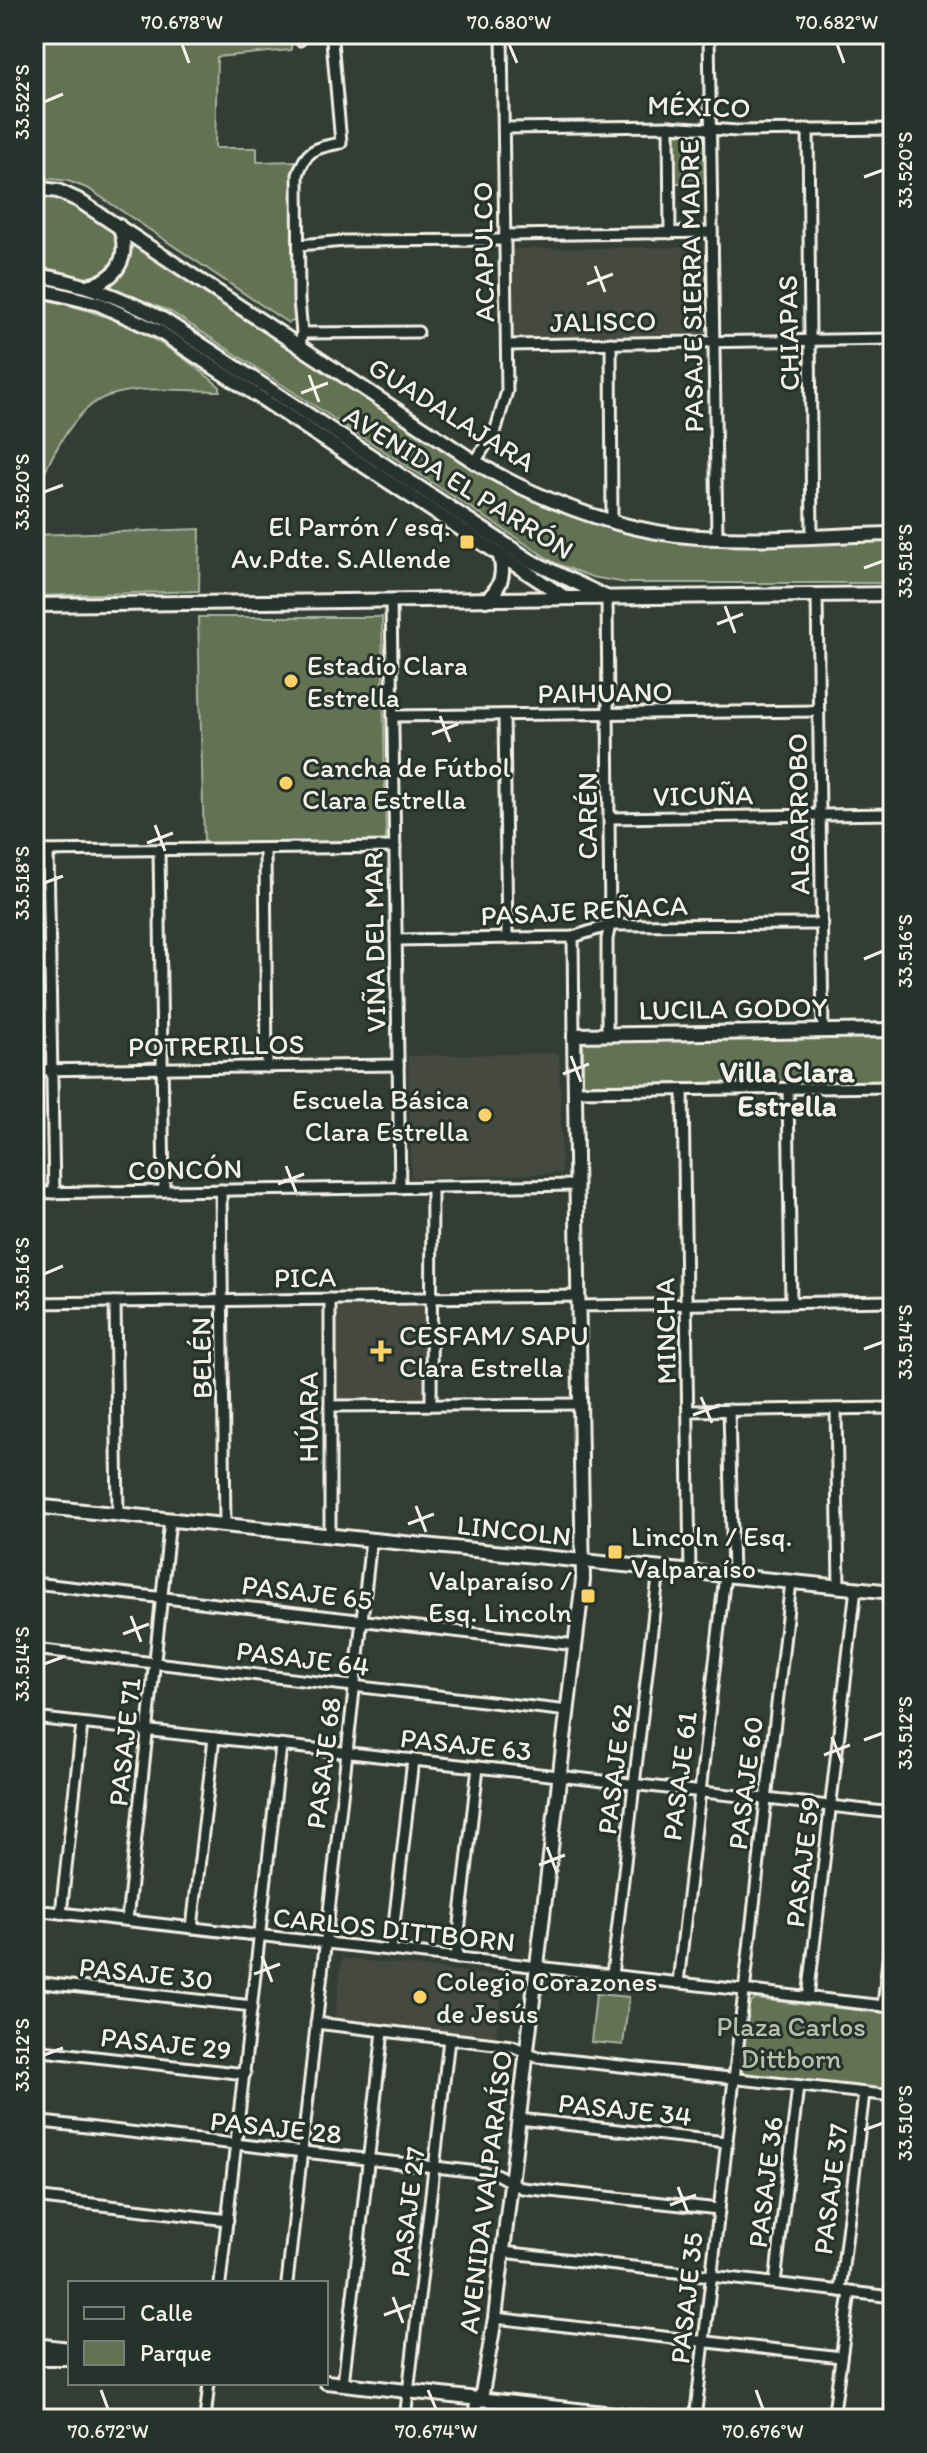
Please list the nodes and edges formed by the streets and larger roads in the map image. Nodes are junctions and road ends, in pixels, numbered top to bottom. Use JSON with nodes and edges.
{"nodes":[{"id":1,"x":502,"y":34,"type":"edge"},
{"id":2,"x":709,"y":34,"type":"edge"},
{"id":3,"x":332,"y":41,"type":"dead end"},
{"id":4,"x":669,"y":126,"type":"junction"},
{"id":5,"x":504,"y":128,"type":"junction"},
{"id":6,"x":711,"y":128,"type":"junction"},
{"id":7,"x":808,"y":129,"type":"junction"},
{"id":8,"x":893,"y":129,"type":"edge"},
{"id":9,"x":34,"y":188,"type":"edge"},
{"id":10,"x":119,"y":226,"type":"junction"},
{"id":11,"x":712,"y":232,"type":"junction"},
{"id":12,"x":670,"y":233,"type":"junction"},
{"id":13,"x":505,"y":238,"type":"junction"},
{"id":14,"x":299,"y":245,"type":"junction"},
{"id":15,"x":34,"y":275,"type":"edge"},
{"id":16,"x":86,"y":286,"type":"junction"},
{"id":17,"x":34,"y":288,"type":"edge"},
{"id":18,"x":418,"y":332,"type":"dead end"},
{"id":19,"x":893,"y":339,"type":"edge"},
{"id":20,"x":301,"y":340,"type":"junction"},
{"id":21,"x":810,"y":340,"type":"junction"},
{"id":22,"x":714,"y":342,"type":"junction"},
{"id":23,"x":611,"y":343,"type":"junction"},
{"id":24,"x":507,"y":345,"type":"junction"},
{"id":25,"x":475,"y":462,"type":"junction"},
{"id":26,"x":612,"y":520,"type":"junction"},
{"id":27,"x":893,"y":534,"type":"edge"},
{"id":28,"x":812,"y":536,"type":"junction"},
{"id":29,"x":717,"y":537,"type":"junction"},
{"id":30,"x":499,"y":554,"type":"junction"},
{"id":31,"x":893,"y":594,"type":"edge"},
{"id":32,"x":817,"y":595,"type":"junction"},
{"id":33,"x":566,"y":598,"type":"junction"},
{"id":34,"x":607,"y":598,"type":"junction"},
{"id":35,"x":391,"y":600,"type":"junction"},
{"id":36,"x":486,"y":600,"type":"junction"},
{"id":37,"x":34,"y":605,"type":"edge"},
{"id":38,"x":819,"y":711,"type":"junction"},
{"id":39,"x":608,"y":714,"type":"junction"},
{"id":40,"x":504,"y":715,"type":"junction"},
{"id":41,"x":393,"y":716,"type":"junction"},
{"id":42,"x":893,"y":814,"type":"edge"},
{"id":43,"x":820,"y":815,"type":"junction"},
{"id":44,"x":609,"y":818,"type":"junction"},
{"id":45,"x":395,"y":847,"type":"junction"},
{"id":46,"x":265,"y":849,"type":"junction"},
{"id":47,"x":159,"y":850,"type":"junction"},
{"id":48,"x":34,"y":851,"type":"edge"},
{"id":49,"x":48,"y":851,"type":"junction"},
{"id":50,"x":822,"y":924,"type":"junction"},
{"id":51,"x":610,"y":925,"type":"junction"},
{"id":52,"x":573,"y":937,"type":"junction"},
{"id":53,"x":507,"y":938,"type":"junction"},
{"id":54,"x":396,"y":940,"type":"junction"},
{"id":55,"x":893,"y":1030,"type":"edge"},
{"id":56,"x":823,"y":1031,"type":"junction"},
{"id":57,"x":607,"y":1034,"type":"junction"},
{"id":58,"x":574,"y":1035,"type":"junction"},
{"id":59,"x":398,"y":1065,"type":"junction"},
{"id":60,"x":267,"y":1067,"type":"junction"},
{"id":61,"x":162,"y":1068,"type":"junction"},
{"id":62,"x":52,"y":1069,"type":"junction"},
{"id":63,"x":34,"y":1070,"type":"edge"},
{"id":64,"x":893,"y":1087,"type":"edge"},
{"id":65,"x":788,"y":1088,"type":"junction"},
{"id":66,"x":683,"y":1090,"type":"junction"},
{"id":67,"x":575,"y":1091,"type":"junction"},
{"id":68,"x":576,"y":1185,"type":"junction"},
{"id":69,"x":432,"y":1187,"type":"junction"},
{"id":70,"x":400,"y":1188,"type":"junction"},
{"id":71,"x":221,"y":1190,"type":"junction"},
{"id":72,"x":164,"y":1191,"type":"junction"},
{"id":73,"x":34,"y":1193,"type":"edge"},
{"id":74,"x":54,"y":1193,"type":"junction"},
{"id":75,"x":432,"y":1298,"type":"junction"},
{"id":76,"x":330,"y":1299,"type":"junction"},
{"id":77,"x":222,"y":1300,"type":"junction"},
{"id":78,"x":578,"y":1301,"type":"junction"},
{"id":79,"x":893,"y":1301,"type":"edge"},
{"id":80,"x":115,"y":1302,"type":"junction"},
{"id":81,"x":34,"y":1303,"type":"edge"},
{"id":82,"x":791,"y":1303,"type":"junction"},
{"id":83,"x":687,"y":1304,"type":"junction"},
{"id":84,"x":579,"y":1404,"type":"junction"},
{"id":85,"x":431,"y":1405,"type":"junction"},
{"id":86,"x":330,"y":1406,"type":"junction"},
{"id":87,"x":893,"y":1408,"type":"edge"},
{"id":88,"x":836,"y":1409,"type":"junction"},
{"id":89,"x":729,"y":1410,"type":"junction"},
{"id":90,"x":688,"y":1411,"type":"junction"},
{"id":91,"x":34,"y":1506,"type":"edge"},
{"id":92,"x":118,"y":1515,"type":"junction"},
{"id":93,"x":170,"y":1520,"type":"junction"},
{"id":94,"x":225,"y":1525,"type":"junction"},
{"id":95,"x":330,"y":1536,"type":"junction"},
{"id":96,"x":371,"y":1540,"type":"junction"},
{"id":97,"x":582,"y":1561,"type":"junction"},
{"id":98,"x":659,"y":1569,"type":"junction"},
{"id":99,"x":690,"y":1572,"type":"junction"},
{"id":100,"x":729,"y":1576,"type":"junction"},
{"id":101,"x":791,"y":1582,"type":"junction"},
{"id":102,"x":34,"y":1583,"type":"edge"},
{"id":103,"x":839,"y":1586,"type":"junction"},
{"id":104,"x":856,"y":1588,"type":"junction"},
{"id":105,"x":893,"y":1592,"type":"edge"},
{"id":106,"x":162,"y":1598,"type":"junction"},
{"id":107,"x":362,"y":1621,"type":"junction"},
{"id":108,"x":576,"y":1645,"type":"junction"},
{"id":109,"x":34,"y":1649,"type":"edge"},
{"id":110,"x":155,"y":1663,"type":"junction"},
{"id":111,"x":354,"y":1686,"type":"junction"},
{"id":112,"x":568,"y":1711,"type":"junction"},
{"id":113,"x":34,"y":1718,"type":"edge"},
{"id":114,"x":82,"y":1724,"type":"junction"},
{"id":115,"x":148,"y":1731,"type":"junction"},
{"id":116,"x":214,"y":1738,"type":"junction"},
{"id":117,"x":281,"y":1746,"type":"junction"},
{"id":118,"x":347,"y":1753,"type":"junction"},
{"id":119,"x":413,"y":1760,"type":"junction"},
{"id":120,"x":478,"y":1767,"type":"junction"},
{"id":121,"x":560,"y":1776,"type":"junction"},
{"id":122,"x":634,"y":1785,"type":"junction"},
{"id":123,"x":700,"y":1792,"type":"junction"},
{"id":124,"x":766,"y":1799,"type":"junction"},
{"id":125,"x":830,"y":1806,"type":"junction"},
{"id":126,"x":893,"y":1813,"type":"edge"},
{"id":127,"x":34,"y":1910,"type":"edge"},
{"id":128,"x":61,"y":1913,"type":"junction"},
{"id":129,"x":893,"y":1915,"type":"edge"},
{"id":130,"x":127,"y":1920,"type":"junction"},
{"id":131,"x":192,"y":1928,"type":"junction"},
{"id":132,"x":260,"y":1936,"type":"junction"},
{"id":133,"x":325,"y":1943,"type":"junction"},
{"id":134,"x":391,"y":1950,"type":"junction"},
{"id":135,"x":456,"y":1958,"type":"junction"},
{"id":136,"x":537,"y":1967,"type":"junction"},
{"id":137,"x":612,"y":1975,"type":"junction"},
{"id":138,"x":34,"y":1982,"type":"edge"},
{"id":139,"x":678,"y":1983,"type":"junction"},
{"id":140,"x":743,"y":1990,"type":"junction"},
{"id":141,"x":808,"y":1998,"type":"junction"},
{"id":142,"x":252,"y":2006,"type":"junction"},
{"id":143,"x":888,"y":2007,"type":"edge"},
{"id":144,"x":316,"y":2023,"type":"junction"},
{"id":145,"x":383,"y":2031,"type":"junction"},
{"id":146,"x":449,"y":2039,"type":"junction"},
{"id":147,"x":34,"y":2050,"type":"edge"},
{"id":148,"x":527,"y":2053,"type":"junction"},
{"id":149,"x":245,"y":2074,"type":"junction"},
{"id":150,"x":733,"y":2078,"type":"junction"},
{"id":151,"x":798,"y":2086,"type":"junction"},
{"id":152,"x":864,"y":2093,"type":"junction"},
{"id":153,"x":893,"y":2096,"type":"edge"},
{"id":154,"x":519,"y":2119,"type":"junction"},
{"id":155,"x":34,"y":2121,"type":"edge"},
{"id":156,"x":726,"y":2142,"type":"junction"},
{"id":157,"x":236,"y":2145,"type":"junction"},
{"id":158,"x":301,"y":2152,"type":"junction"},
{"id":159,"x":369,"y":2159,"type":"junction"},
{"id":160,"x":434,"y":2167,"type":"junction"},
{"id":161,"x":511,"y":2182,"type":"junction"},
{"id":162,"x":34,"y":2197,"type":"edge"},
{"id":163,"x":719,"y":2209,"type":"junction"},
{"id":164,"x":228,"y":2220,"type":"junction"},
{"id":165,"x":503,"y":2252,"type":"junction"},
{"id":166,"x":711,"y":2276,"type":"junction"},
{"id":167,"x":220,"y":2281,"type":"edge"},
{"id":168,"x":287,"y":2281,"type":"edge"},
{"id":169,"x":775,"y":2283,"type":"junction"},
{"id":170,"x":845,"y":2291,"type":"junction"},
{"id":171,"x":893,"y":2297,"type":"edge"},
{"id":172,"x":495,"y":2318,"type":"junction"},
{"id":173,"x":704,"y":2341,"type":"junction"},
{"id":174,"x":34,"y":2345,"type":"edge"},
{"id":175,"x":68,"y":2349,"type":"edge"},
{"id":176,"x":841,"y":2357,"type":"junction"},
{"id":177,"x":34,"y":2358,"type":"edge"},
{"id":178,"x":68,"y":2358,"type":"edge"},
{"id":179,"x":328,"y":2382,"type":"edge"},
{"id":180,"x":343,"y":2384,"type":"junction"},
{"id":181,"x":209,"y":2385,"type":"edge"},
{"id":182,"x":408,"y":2391,"type":"junction"},
{"id":183,"x":481,"y":2399,"type":"junction"},
{"id":184,"x":551,"y":2413,"type":"edge"},
{"id":185,"x":629,"y":2417,"type":"edge"},
{"id":186,"x":205,"y":2419,"type":"edge"},
{"id":187,"x":405,"y":2419,"type":"edge"},
{"id":188,"x":474,"y":2419,"type":"edge"},
{"id":189,"x":658,"y":2419,"type":"edge"},
{"id":190,"x":698,"y":2419,"type":"edge"},
{"id":191,"x":833,"y":2419,"type":"edge"}],
"edges":[{"from":1,"to":5,"type":"street","name":"ACAPULCO"},
{"from":2,"to":6,"type":"street","name":"PASAJE SIERRA MADRE"},
{"from":3,"to":14,"type":"street"},
{"from":4,"to":5,"type":"street","name":"MÉXICO"},
{"from":4,"to":6,"type":"street","name":"MÉXICO"},
{"from":4,"to":12,"type":"street"},
{"from":5,"to":13,"type":"street","name":"ACAPULCO"},
{"from":6,"to":7,"type":"street","name":"MÉXICO"},
{"from":6,"to":11,"type":"street","name":"PASAJE SIERRA MADRE"},
{"from":7,"to":8,"type":"street","name":"MÉXICO"},
{"from":7,"to":21,"type":"street","name":"CHIAPAS"},
{"from":9,"to":10,"type":"street","name":"GUADALAJARA"},
{"from":10,"to":16,"type":"street"},
{"from":10,"to":20,"type":"street","name":"GUADALAJARA"},
{"from":11,"to":12,"type":"street"},
{"from":11,"to":22,"type":"street","name":"PASAJE SIERRA MADRE"},
{"from":12,"to":13,"type":"street"},
{"from":13,"to":14,"type":"street"},
{"from":13,"to":24,"type":"street","name":"ACAPULCO"},
{"from":14,"to":20,"type":"street"},
{"from":15,"to":16,"type":"street","name":"AVENIDA EL PARRÓN"},
{"from":16,"to":34,"type":"street","name":"AVENIDA EL PARRÓN"},
{"from":17,"to":30,"type":"street","name":"AVENIDA EL PARRÓN"},
{"from":18,"to":20,"type":"street"},
{"from":19,"to":21,"type":"street","name":"JALISCO"},
{"from":20,"to":25,"type":"street","name":"GUADALAJARA"},
{"from":21,"to":22,"type":"street","name":"JALISCO"},
{"from":21,"to":28,"type":"street","name":"CHIAPAS"},
{"from":22,"to":23,"type":"street","name":"JALISCO"},
{"from":22,"to":29,"type":"street","name":"PASAJE SIERRA MADRE"},
{"from":23,"to":24,"type":"street","name":"JALISCO"},
{"from":23,"to":26,"type":"street"},
{"from":24,"to":25,"type":"street","name":"ACAPULCO"},
{"from":25,"to":26,"type":"street","name":"GUADALAJARA"},
{"from":26,"to":29,"type":"street","name":"GUADALAJARA"},
{"from":27,"to":28,"type":"street","name":"GUADALAJARA"},
{"from":28,"to":29,"type":"street","name":"GUADALAJARA"},
{"from":30,"to":33,"type":"street","name":"AVENIDA EL PARRÓN"},
{"from":30,"to":36,"type":"street"},
{"from":31,"to":32,"type":"street"},
{"from":32,"to":34,"type":"street"},
{"from":32,"to":38,"type":"street","name":"ALGARROBO"},
{"from":33,"to":34,"type":"street"},
{"from":33,"to":36,"type":"street"},
{"from":34,"to":39,"type":"street","name":"CARÉN"},
{"from":35,"to":36,"type":"street"},
{"from":35,"to":37,"type":"street"},
{"from":35,"to":41,"type":"street","name":"VIÑA DEL MAR"},
{"from":38,"to":39,"type":"street","name":"PAIHUANO"},
{"from":38,"to":43,"type":"street","name":"ALGARROBO"},
{"from":39,"to":40,"type":"street","name":"PAIHUANO"},
{"from":39,"to":44,"type":"street","name":"CARÉN"},
{"from":40,"to":41,"type":"street","name":"PAIHUANO"},
{"from":40,"to":53,"type":"street"},
{"from":41,"to":45,"type":"street","name":"VIÑA DEL MAR"},
{"from":42,"to":43,"type":"street","name":"VICUÑA"},
{"from":43,"to":44,"type":"street","name":"VICUÑA"},
{"from":43,"to":50,"type":"street","name":"ALGARROBO"},
{"from":44,"to":51,"type":"street","name":"CARÉN"},
{"from":45,"to":46,"type":"street"},
{"from":45,"to":54,"type":"street","name":"VIÑA DEL MAR"},
{"from":46,"to":47,"type":"street"},
{"from":46,"to":60,"type":"street"},
{"from":47,"to":49,"type":"street"},
{"from":47,"to":61,"type":"street"},
{"from":48,"to":49,"type":"street"},
{"from":49,"to":62,"type":"street"},
{"from":50,"to":51,"type":"street","name":"PASAJE REÑACA"},
{"from":50,"to":56,"type":"street","name":"ALGARROBO"},
{"from":51,"to":52,"type":"street","name":"PASAJE REÑACA"},
{"from":51,"to":57,"type":"street","name":"CARÉN"},
{"from":52,"to":53,"type":"street","name":"PASAJE REÑACA"},
{"from":52,"to":58,"type":"street","name":"AVENIDA VALPARAÍSO"},
{"from":53,"to":54,"type":"street","name":"PASAJE REÑACA"},
{"from":54,"to":59,"type":"street","name":"VIÑA DEL MAR"},
{"from":55,"to":56,"type":"street","name":"LUCILA GODOY"},
{"from":56,"to":57,"type":"street","name":"LUCILA GODOY"},
{"from":57,"to":58,"type":"street","name":"LUCILA GODOY"},
{"from":58,"to":67,"type":"street","name":"AVENIDA VALPARAÍSO"},
{"from":59,"to":60,"type":"street","name":"POTRERILLOS"},
{"from":59,"to":70,"type":"street","name":"VIÑA DEL MAR"},
{"from":60,"to":61,"type":"street","name":"POTRERILLOS"},
{"from":61,"to":62,"type":"street","name":"POTRERILLOS"},
{"from":61,"to":72,"type":"street"},
{"from":62,"to":63,"type":"street","name":"POTRERILLOS"},
{"from":62,"to":74,"type":"street"},
{"from":64,"to":65,"type":"street"},
{"from":65,"to":66,"type":"street"},
{"from":65,"to":82,"type":"street"},
{"from":66,"to":67,"type":"street"},
{"from":66,"to":83,"type":"street","name":"MINCHA"},
{"from":67,"to":68,"type":"street","name":"AVENIDA VALPARAÍSO"},
{"from":68,"to":69,"type":"street","name":"CONCÓN"},
{"from":68,"to":78,"type":"street","name":"AVENIDA VALPARAÍSO"},
{"from":69,"to":70,"type":"street","name":"CONCÓN"},
{"from":69,"to":75,"type":"street"},
{"from":70,"to":71,"type":"street","name":"CONCÓN"},
{"from":71,"to":72,"type":"street","name":"CONCÓN"},
{"from":71,"to":77,"type":"street","name":"BELÉN"},
{"from":72,"to":74,"type":"street","name":"CONCÓN"},
{"from":73,"to":74,"type":"street","name":"CONCÓN"},
{"from":75,"to":76,"type":"street","name":"PICA"},
{"from":75,"to":78,"type":"street","name":"PICA"},
{"from":75,"to":85,"type":"street"},
{"from":76,"to":77,"type":"street","name":"PICA"},
{"from":76,"to":86,"type":"street","name":"HÚARA"},
{"from":77,"to":80,"type":"street","name":"PICA"},
{"from":77,"to":94,"type":"street","name":"BELÉN"},
{"from":78,"to":83,"type":"street","name":"PICA"},
{"from":78,"to":84,"type":"street","name":"AVENIDA VALPARAÍSO"},
{"from":79,"to":82,"type":"street","name":"PICA"},
{"from":80,"to":81,"type":"street","name":"PICA"},
{"from":80,"to":92,"type":"street"},
{"from":82,"to":83,"type":"street","name":"PICA"},
{"from":83,"to":90,"type":"street","name":"MINCHA"},
{"from":84,"to":85,"type":"street"},
{"from":84,"to":97,"type":"street","name":"AVENIDA VALPARAÍSO"},
{"from":85,"to":86,"type":"street"},
{"from":86,"to":95,"type":"street","name":"HÚARA"},
{"from":87,"to":88,"type":"street"},
{"from":88,"to":89,"type":"street"},
{"from":88,"to":103,"type":"street"},
{"from":89,"to":90,"type":"street"},
{"from":89,"to":100,"type":"street","name":"PASAJE 61"},
{"from":90,"to":99,"type":"street","name":"MINCHA"},
{"from":91,"to":92,"type":"street","name":"LINCOLN"},
{"from":92,"to":93,"type":"street","name":"LINCOLN"},
{"from":93,"to":94,"type":"street","name":"LINCOLN"},
{"from":93,"to":106,"type":"street","name":"PASAJE 71"},
{"from":94,"to":95,"type":"street","name":"LINCOLN"},
{"from":95,"to":96,"type":"street","name":"LINCOLN"},
{"from":96,"to":97,"type":"street","name":"LINCOLN"},
{"from":96,"to":107,"type":"street","name":"PASAJE 68"},
{"from":97,"to":98,"type":"street","name":"LINCOLN"},
{"from":97,"to":108,"type":"street","name":"AVENIDA VALPARAÍSO"},
{"from":98,"to":99,"type":"street","name":"LINCOLN"},
{"from":98,"to":122,"type":"street","name":"PASAJE 62"},
{"from":99,"to":100,"type":"street","name":"LINCOLN"},
{"from":100,"to":101,"type":"street","name":"LINCOLN"},
{"from":100,"to":123,"type":"street","name":"PASAJE 61"},
{"from":101,"to":103,"type":"street","name":"LINCOLN"},
{"from":101,"to":124,"type":"street","name":"PASAJE 60"},
{"from":102,"to":106,"type":"street","name":"PASAJE 65"},
{"from":103,"to":104,"type":"street","name":"LINCOLN"},
{"from":104,"to":105,"type":"street","name":"LINCOLN"},
{"from":104,"to":125,"type":"street","name":"PASAJE 59"},
{"from":106,"to":107,"type":"street","name":"PASAJE 65"},
{"from":106,"to":110,"type":"street","name":"PASAJE 71"},
{"from":107,"to":108,"type":"street","name":"PASAJE 65"},
{"from":107,"to":111,"type":"street","name":"PASAJE 68"},
{"from":108,"to":112,"type":"street","name":"AVENIDA VALPARAÍSO"},
{"from":109,"to":110,"type":"street","name":"PASAJE 64"},
{"from":110,"to":111,"type":"street","name":"PASAJE 64"},
{"from":110,"to":115,"type":"street","name":"PASAJE 71"},
{"from":111,"to":112,"type":"street","name":"PASAJE 64"},
{"from":111,"to":118,"type":"street","name":"PASAJE 68"},
{"from":112,"to":121,"type":"street","name":"AVENIDA VALPARAÍSO"},
{"from":113,"to":114,"type":"street","name":"PASAJE 63"},
{"from":114,"to":115,"type":"street","name":"PASAJE 63"},
{"from":114,"to":128,"type":"street"},
{"from":115,"to":116,"type":"street","name":"PASAJE 63"},
{"from":115,"to":130,"type":"street","name":"PASAJE 71"},
{"from":116,"to":117,"type":"street","name":"PASAJE 63"},
{"from":116,"to":131,"type":"street"},
{"from":117,"to":118,"type":"street","name":"PASAJE 63"},
{"from":117,"to":132,"type":"street"},
{"from":118,"to":119,"type":"street","name":"PASAJE 63"},
{"from":118,"to":133,"type":"street","name":"PASAJE 68"},
{"from":119,"to":120,"type":"street","name":"PASAJE 63"},
{"from":119,"to":134,"type":"street"},
{"from":120,"to":121,"type":"street","name":"PASAJE 63"},
{"from":120,"to":135,"type":"street"},
{"from":121,"to":122,"type":"street","name":"PASAJE 63"},
{"from":121,"to":136,"type":"street","name":"AVENIDA VALPARAÍSO"},
{"from":122,"to":123,"type":"street","name":"PASAJE 63"},
{"from":122,"to":137,"type":"street","name":"PASAJE 62"},
{"from":123,"to":124,"type":"street","name":"PASAJE 63"},
{"from":123,"to":139,"type":"street","name":"PASAJE 61"},
{"from":124,"to":125,"type":"street","name":"PASAJE 63"},
{"from":124,"to":140,"type":"street","name":"PASAJE 60"},
{"from":125,"to":126,"type":"street","name":"PASAJE 63"},
{"from":125,"to":141,"type":"street","name":"PASAJE 59"},
{"from":127,"to":128,"type":"street","name":"CARLOS DITTBORN"},
{"from":128,"to":130,"type":"street","name":"CARLOS DITTBORN"},
{"from":129,"to":143,"type":"street"},
{"from":130,"to":131,"type":"street","name":"CARLOS DITTBORN"},
{"from":131,"to":132,"type":"street","name":"CARLOS DITTBORN"},
{"from":132,"to":133,"type":"street","name":"CARLOS DITTBORN"},
{"from":132,"to":142,"type":"street"},
{"from":133,"to":134,"type":"street","name":"CARLOS DITTBORN"},
{"from":133,"to":144,"type":"street","name":"PASAJE 68"},
{"from":134,"to":135,"type":"street","name":"CARLOS DITTBORN"},
{"from":135,"to":136,"type":"street","name":"CARLOS DITTBORN"},
{"from":136,"to":137,"type":"street","name":"CARLOS DITTBORN"},
{"from":136,"to":148,"type":"street","name":"AVENIDA VALPARAÍSO"},
{"from":137,"to":139,"type":"street","name":"CARLOS DITTBORN"},
{"from":138,"to":142,"type":"street","name":"PASAJE 30"},
{"from":139,"to":140,"type":"street","name":"CARLOS DITTBORN"},
{"from":140,"to":141,"type":"street","name":"CARLOS DITTBORN"},
{"from":140,"to":150,"type":"street","name":"PASAJE 35"},
{"from":141,"to":143,"type":"street","name":"CARLOS DITTBORN"},
{"from":142,"to":149,"type":"street"},
{"from":144,"to":145,"type":"street"},
{"from":144,"to":158,"type":"street","name":"PASAJE 68"},
{"from":145,"to":146,"type":"street"},
{"from":145,"to":159,"type":"street"},
{"from":146,"to":148,"type":"street"},
{"from":146,"to":160,"type":"street","name":"PASAJE 27"},
{"from":147,"to":149,"type":"street","name":"PASAJE 29"},
{"from":148,"to":150,"type":"street"},
{"from":148,"to":154,"type":"street","name":"AVENIDA VALPARAÍSO"},
{"from":149,"to":157,"type":"street"},
{"from":150,"to":151,"type":"street"},
{"from":150,"to":156,"type":"street","name":"PASAJE 35"},
{"from":151,"to":152,"type":"street"},
{"from":151,"to":169,"type":"street","name":"PASAJE 36"},
{"from":152,"to":153,"type":"street"},
{"from":152,"to":170,"type":"street","name":"PASAJE 37"},
{"from":154,"to":156,"type":"street","name":"PASAJE 34"},
{"from":154,"to":161,"type":"street","name":"AVENIDA VALPARAÍSO"},
{"from":155,"to":157,"type":"street","name":"PASAJE 28"},
{"from":156,"to":163,"type":"street","name":"PASAJE 35"},
{"from":157,"to":158,"type":"street","name":"PASAJE 28"},
{"from":157,"to":164,"type":"street"},
{"from":158,"to":159,"type":"street","name":"PASAJE 28"},
{"from":158,"to":168,"type":"street","name":"PASAJE 68"},
{"from":159,"to":160,"type":"street","name":"PASAJE 28"},
{"from":159,"to":180,"type":"street"},
{"from":160,"to":161,"type":"street","name":"PASAJE 28"},
{"from":160,"to":182,"type":"street","name":"PASAJE 27"},
{"from":161,"to":163,"type":"street","name":"PASAJE 28"},
{"from":161,"to":165,"type":"street","name":"AVENIDA VALPARAÍSO"},
{"from":162,"to":164,"type":"street"},
{"from":163,"to":166,"type":"street","name":"PASAJE 35"},
{"from":164,"to":167,"type":"street"},
{"from":165,"to":166,"type":"street"},
{"from":165,"to":172,"type":"street","name":"AVENIDA VALPARAÍSO"},
{"from":166,"to":169,"type":"street"},
{"from":166,"to":173,"type":"street","name":"PASAJE 35"},
{"from":169,"to":170,"type":"street"},
{"from":170,"to":171,"type":"street"},
{"from":170,"to":176,"type":"street","name":"PASAJE 37"},
{"from":172,"to":173,"type":"street"},
{"from":172,"to":183,"type":"street","name":"AVENIDA VALPARAÍSO"},
{"from":173,"to":176,"type":"street"},
{"from":173,"to":190,"type":"street","name":"PASAJE 35"},
{"from":174,"to":175,"type":"street"},
{"from":176,"to":191,"type":"street","name":"PASAJE 37"},
{"from":177,"to":178,"type":"street"},
{"from":179,"to":180,"type":"street"},
{"from":180,"to":182,"type":"street"},
{"from":181,"to":186,"type":"street"},
{"from":182,"to":183,"type":"street"},
{"from":182,"to":187,"type":"street","name":"PASAJE 27"},
{"from":183,"to":184,"type":"street"},
{"from":183,"to":188,"type":"street"},
{"from":184,"to":185,"type":"street"},
{"from":185,"to":189,"type":"street"}]}
